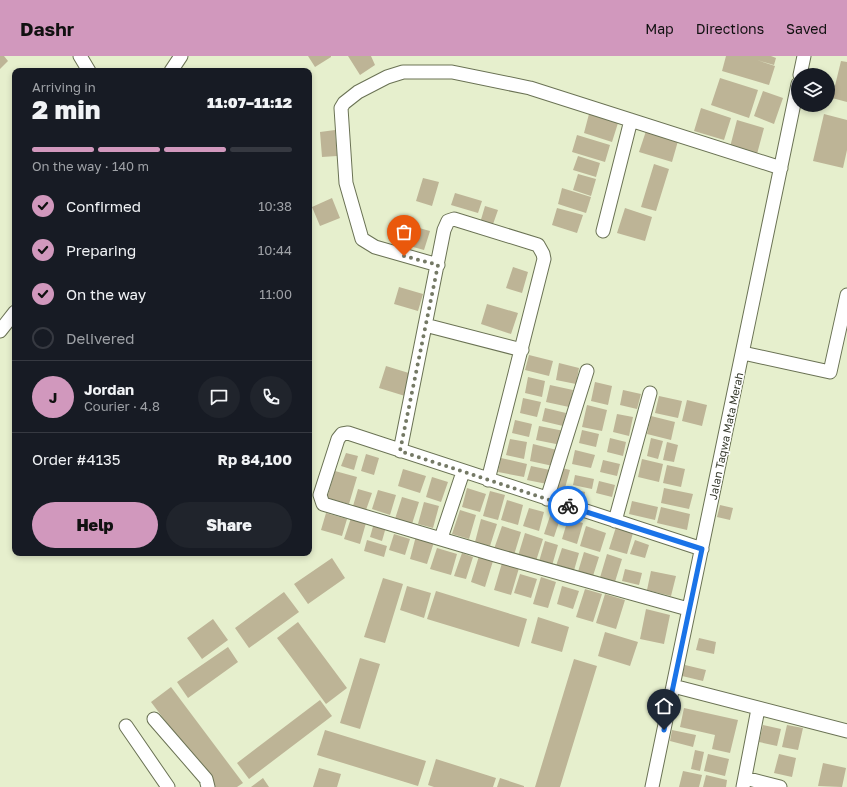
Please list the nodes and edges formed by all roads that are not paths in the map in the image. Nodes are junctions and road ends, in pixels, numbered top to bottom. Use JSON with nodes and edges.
{"nodes":[{"id":1,"x":80,"y":56,"type":"edge"},
{"id":2,"x":181,"y":56,"type":"edge"},
{"id":3,"x":804,"y":56,"type":"edge"},
{"id":4,"x":87,"y":68,"type":"edge"},
{"id":5,"x":173,"y":68,"type":"edge"},
{"id":6,"x":801,"y":68,"type":"edge"},
{"id":7,"x":792,"y":112,"type":"edge"},
{"id":8,"x":631,"y":120,"type":"junction"},
{"id":9,"x":781,"y":168,"type":"junction"},
{"id":10,"x":603,"y":231,"type":"dead end"},
{"id":11,"x":438,"y":265,"type":"junction"},
{"id":12,"x":847,"y":295,"type":"edge"},
{"id":13,"x":12,"y":316,"type":"edge"},
{"id":14,"x":425,"y":324,"type":"junction"},
{"id":15,"x":0,"y":331,"type":"edge"},
{"id":16,"x":522,"y":350,"type":"junction"},
{"id":17,"x":743,"y":353,"type":"junction"},
{"id":18,"x":587,"y":371,"type":"dead end"},
{"id":19,"x":650,"y":393,"type":"dead end"},
{"id":20,"x":400,"y":451,"type":"junction"},
{"id":21,"x":463,"y":472,"type":"junction"},
{"id":22,"x":488,"y":480,"type":"junction"},
{"id":23,"x":547,"y":499,"type":"junction"},
{"id":24,"x":615,"y":521,"type":"junction"},
{"id":25,"x":441,"y":538,"type":"junction"},
{"id":26,"x":702,"y":549,"type":"junction"},
{"id":27,"x":688,"y":609,"type":"junction"},
{"id":28,"x":673,"y":686,"type":"junction"},
{"id":29,"x":758,"y":709,"type":"junction"},
{"id":30,"x":154,"y":719,"type":"dead end"},
{"id":31,"x":126,"y":726,"type":"dead end"},
{"id":32,"x":847,"y":731,"type":"edge"},
{"id":33,"x":744,"y":783,"type":"edge"},
{"id":34,"x":168,"y":787,"type":"edge"},
{"id":35,"x":208,"y":787,"type":"edge"},
{"id":36,"x":652,"y":787,"type":"edge"},
{"id":37,"x":780,"y":787,"type":"edge"}],
"edges":[{"from":1,"to":4,"type":"street"},
{"from":2,"to":5,"type":"street"},
{"from":3,"to":6,"type":"street"},
{"from":7,"to":9,"type":"street","name":"Jalan Taqwa Mata Merah"},
{"from":8,"to":9,"type":"street"},
{"from":8,"to":10,"type":"street"},
{"from":8,"to":11,"type":"street"},
{"from":9,"to":17,"type":"street","name":"Jalan Taqwa Mata Merah"},
{"from":11,"to":14,"type":"street"},
{"from":11,"to":16,"type":"street"},
{"from":12,"to":17,"type":"street"},
{"from":13,"to":15,"type":"street"},
{"from":14,"to":16,"type":"street"},
{"from":14,"to":20,"type":"street"},
{"from":16,"to":22,"type":"street"},
{"from":17,"to":26,"type":"street","name":"Jalan Taqwa Mata Merah"},
{"from":18,"to":23,"type":"street"},
{"from":19,"to":24,"type":"street"},
{"from":20,"to":21,"type":"street"},
{"from":20,"to":25,"type":"street"},
{"from":21,"to":22,"type":"street"},
{"from":21,"to":25,"type":"street"},
{"from":22,"to":23,"type":"street"},
{"from":23,"to":24,"type":"street"},
{"from":24,"to":26,"type":"street"},
{"from":25,"to":27,"type":"street"},
{"from":26,"to":27,"type":"street","name":"Jalan Taqwa Mata Merah"},
{"from":27,"to":28,"type":"street","name":"Jalan Taqwa Mata Merah"},
{"from":28,"to":29,"type":"street"},
{"from":28,"to":36,"type":"street","name":"Jalan Taqwa Mata Merah"},
{"from":29,"to":32,"type":"street"},
{"from":29,"to":33,"type":"street"},
{"from":30,"to":35,"type":"street"},
{"from":31,"to":34,"type":"street"},
{"from":33,"to":37,"type":"street"}]}
